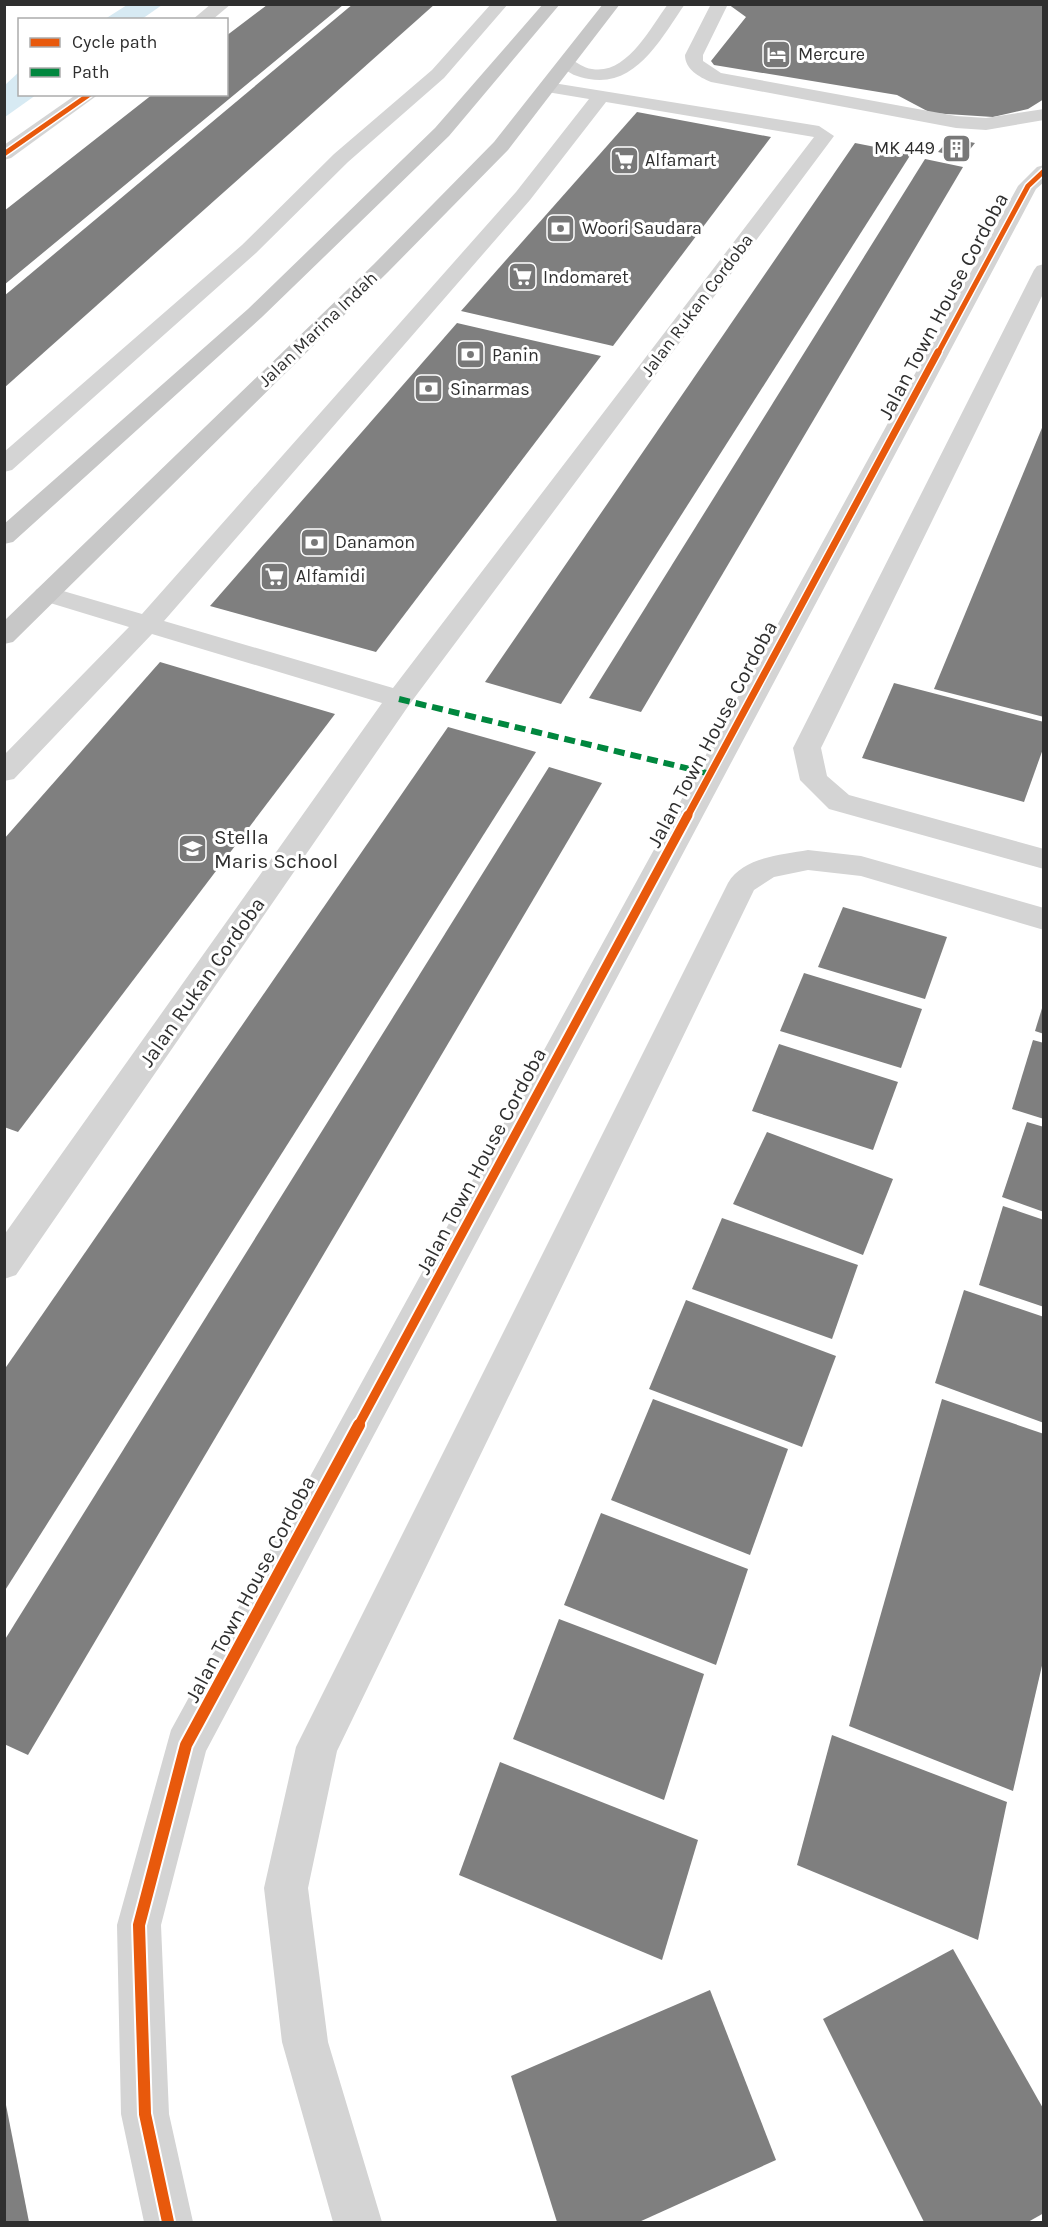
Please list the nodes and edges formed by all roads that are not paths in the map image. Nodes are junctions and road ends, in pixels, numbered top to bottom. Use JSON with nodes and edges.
{"nodes":[{"id":1,"x":222,"y":4,"type":"edge"},
{"id":2,"x":500,"y":4,"type":"edge"},
{"id":3,"x":552,"y":4,"type":"edge"},
{"id":4,"x":612,"y":4,"type":"edge"},
{"id":5,"x":676,"y":4,"type":"edge"},
{"id":6,"x":720,"y":4,"type":"edge"},
{"id":7,"x":203,"y":18,"type":"edge"},
{"id":8,"x":568,"y":61,"type":"junction"},
{"id":9,"x":547,"y":87,"type":"junction"},
{"id":10,"x":602,"y":95,"type":"junction"},
{"id":11,"x":87,"y":96,"type":"edge"},
{"id":12,"x":1044,"y":114,"type":"edge"},
{"id":13,"x":4,"y":154,"type":"edge"},
{"id":14,"x":1044,"y":171,"type":"edge"},
{"id":15,"x":1044,"y":270,"type":"edge"},
{"id":16,"x":4,"y":465,"type":"edge"},
{"id":17,"x":4,"y":537,"type":"edge"},
{"id":18,"x":46,"y":594,"type":"junction"},
{"id":19,"x":147,"y":624,"type":"junction"},
{"id":20,"x":4,"y":636,"type":"edge"},
{"id":21,"x":399,"y":699,"type":"junction"},
{"id":22,"x":4,"y":772,"type":"edge"},
{"id":23,"x":1044,"y":859,"type":"edge"},
{"id":24,"x":1044,"y":920,"type":"edge"},
{"id":25,"x":4,"y":1264,"type":"edge"},
{"id":26,"x":168,"y":2223,"type":"edge"},
{"id":27,"x":357,"y":2223,"type":"edge"}],
"edges":[{"from":1,"to":7,"type":"street"},
{"from":2,"to":16,"type":"street"},
{"from":3,"to":17,"type":"main road"},
{"from":4,"to":8,"type":"main road","name":"Jalan Marina Indah"},
{"from":5,"to":8,"type":"street"},
{"from":6,"to":12,"type":"street"},
{"from":8,"to":9,"type":"main road","name":"Jalan Marina Indah"},
{"from":9,"to":10,"type":"street","name":"Jalan Rukan Cordoba"},
{"from":9,"to":18,"type":"main road","name":"Jalan Marina Indah"},
{"from":10,"to":19,"type":"street"},
{"from":10,"to":21,"type":"street","name":"Jalan Rukan Cordoba"},
{"from":11,"to":13,"type":"street"},
{"from":14,"to":26,"type":"street","name":"Jalan Town House Cordoba"},
{"from":15,"to":23,"type":"street"},
{"from":18,"to":19,"type":"street"},
{"from":18,"to":20,"type":"main road","name":"Jalan Marina Indah"},
{"from":19,"to":21,"type":"street"},
{"from":19,"to":22,"type":"street"},
{"from":21,"to":25,"type":"street","name":"Jalan Rukan Cordoba"},
{"from":24,"to":27,"type":"street"}]}
